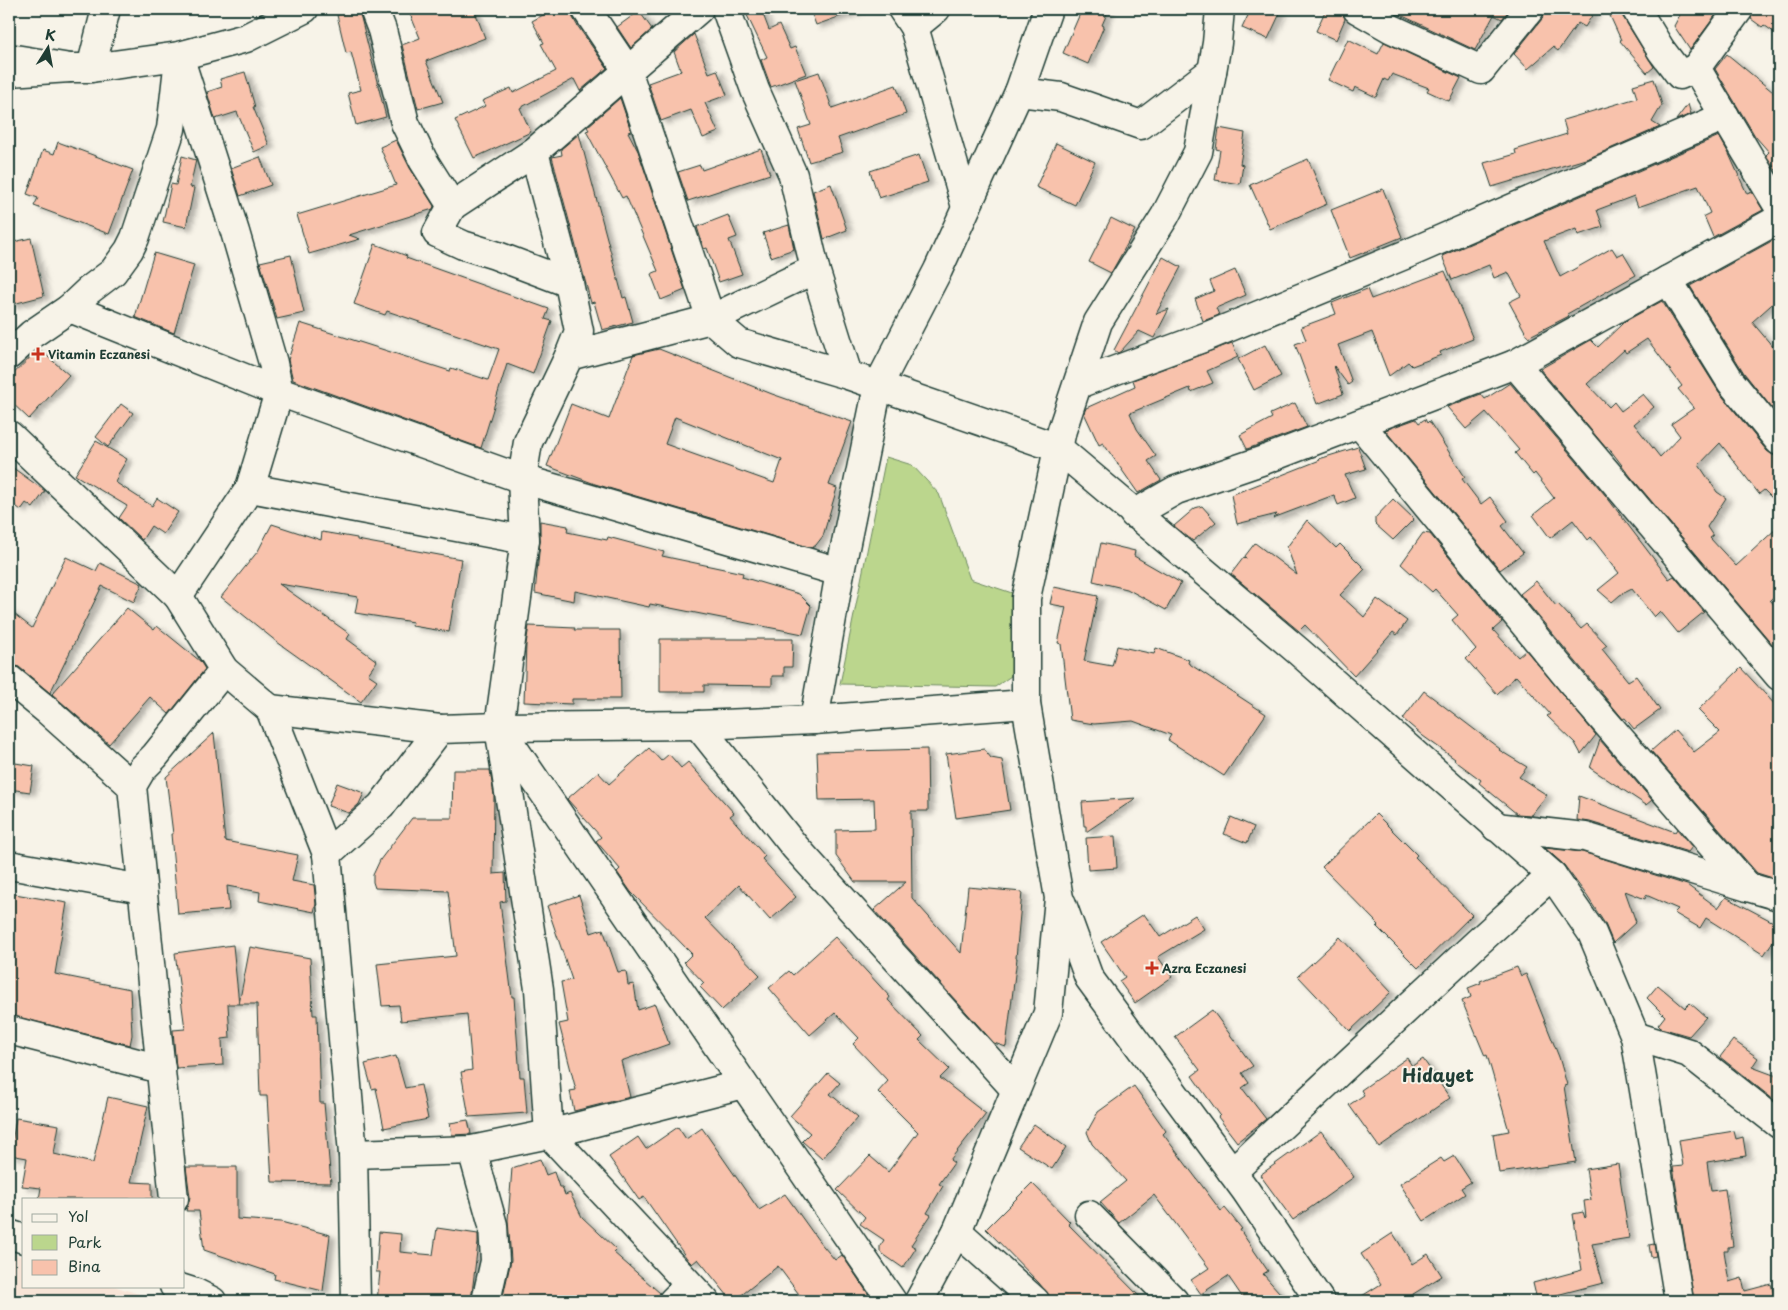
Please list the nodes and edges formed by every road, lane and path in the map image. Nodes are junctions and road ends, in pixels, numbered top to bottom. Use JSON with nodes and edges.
{"nodes":[{"id":1,"x":106,"y":9,"type":"edge"},
{"id":2,"x":304,"y":9,"type":"edge"},
{"id":3,"x":374,"y":9,"type":"edge"},
{"id":4,"x":586,"y":9,"type":"edge"},
{"id":5,"x":699,"y":9,"type":"edge"},
{"id":6,"x":726,"y":9,"type":"edge"},
{"id":7,"x":936,"y":9,"type":"edge"},
{"id":8,"x":1048,"y":9,"type":"edge"},
{"id":9,"x":1220,"y":9,"type":"edge"},
{"id":10,"x":1530,"y":9,"type":"edge"},
{"id":11,"x":1636,"y":9,"type":"edge"},
{"id":12,"x":1739,"y":9,"type":"edge"},
{"id":13,"x":1364,"y":11,"type":"edge"},
{"id":14,"x":908,"y":18,"type":"edge"},
{"id":15,"x":179,"y":56,"type":"junction"},
{"id":16,"x":12,"y":60,"type":"edge"},
{"id":17,"x":80,"y":68,"type":"junction"},
{"id":18,"x":1696,"y":68,"type":"junction"},
{"id":19,"x":627,"y":70,"type":"junction"},
{"id":20,"x":1212,"y":71,"type":"junction"},
{"id":21,"x":1018,"y":92,"type":"junction"},
{"id":22,"x":1725,"y":116,"type":"junction"},
{"id":23,"x":534,"y":152,"type":"junction"},
{"id":24,"x":452,"y":206,"type":"junction"},
{"id":25,"x":966,"y":207,"type":"junction"},
{"id":26,"x":1779,"y":207,"type":"edge"},
{"id":27,"x":1779,"y":220,"type":"edge"},
{"id":28,"x":815,"y":269,"type":"junction"},
{"id":29,"x":1668,"y":280,"type":"junction"},
{"id":30,"x":569,"y":283,"type":"junction"},
{"id":31,"x":70,"y":308,"type":"junction"},
{"id":32,"x":711,"y":319,"type":"junction"},
{"id":33,"x":9,"y":355,"type":"edge"},
{"id":34,"x":569,"y":356,"type":"junction"},
{"id":35,"x":1515,"y":364,"type":"junction"},
{"id":36,"x":848,"y":375,"type":"junction"},
{"id":37,"x":1078,"y":384,"type":"junction"},
{"id":38,"x":878,"y":386,"type":"junction"},
{"id":39,"x":279,"y":392,"type":"junction"},
{"id":40,"x":1360,"y":424,"type":"junction"},
{"id":41,"x":9,"y":435,"type":"edge"},
{"id":42,"x":1779,"y":441,"type":"edge"},
{"id":43,"x":1058,"y":448,"type":"junction"},
{"id":44,"x":522,"y":479,"type":"junction"},
{"id":45,"x":250,"y":488,"type":"junction"},
{"id":46,"x":1134,"y":514,"type":"junction"},
{"id":47,"x":525,"y":540,"type":"junction"},
{"id":48,"x":840,"y":572,"type":"junction"},
{"id":49,"x":178,"y":596,"type":"junction"},
{"id":50,"x":224,"y":670,"type":"junction"},
{"id":51,"x":1779,"y":676,"type":"edge"},
{"id":52,"x":9,"y":679,"type":"edge"},
{"id":53,"x":1026,"y":704,"type":"junction"},
{"id":54,"x":270,"y":709,"type":"junction"},
{"id":55,"x":814,"y":720,"type":"junction"},
{"id":56,"x":698,"y":725,"type":"junction"},
{"id":57,"x":499,"y":727,"type":"junction"},
{"id":58,"x":440,"y":729,"type":"junction"},
{"id":59,"x":132,"y":786,"type":"junction"},
{"id":60,"x":1496,"y":827,"type":"junction"},
{"id":61,"x":327,"y":854,"type":"junction"},
{"id":62,"x":9,"y":865,"type":"edge"},
{"id":63,"x":1552,"y":875,"type":"junction"},
{"id":64,"x":1748,"y":887,"type":"junction"},
{"id":65,"x":142,"y":889,"type":"junction"},
{"id":66,"x":1779,"y":896,"type":"edge"},
{"id":67,"x":1059,"y":898,"type":"junction"},
{"id":68,"x":9,"y":1030,"type":"edge"},
{"id":69,"x":1635,"y":1036,"type":"junction"},
{"id":70,"x":161,"y":1068,"type":"junction"},
{"id":71,"x":743,"y":1084,"type":"junction"},
{"id":72,"x":1015,"y":1089,"type":"junction"},
{"id":73,"x":1779,"y":1124,"type":"edge"},
{"id":74,"x":549,"y":1134,"type":"junction"},
{"id":75,"x":472,"y":1150,"type":"junction"},
{"id":76,"x":353,"y":1154,"type":"junction"},
{"id":77,"x":1232,"y":1172,"type":"junction"},
{"id":78,"x":174,"y":1198,"type":"edge"},
{"id":79,"x":1089,"y":1215,"type":"dead end"},
{"id":80,"x":958,"y":1231,"type":"junction"},
{"id":81,"x":9,"y":1234,"type":"edge"},
{"id":82,"x":22,"y":1238,"type":"edge"},
{"id":83,"x":182,"y":1288,"type":"edge"},
{"id":84,"x":689,"y":1296,"type":"edge"},
{"id":85,"x":212,"y":1301,"type":"edge"},
{"id":86,"x":356,"y":1301,"type":"edge"},
{"id":87,"x":486,"y":1301,"type":"edge"},
{"id":88,"x":892,"y":1301,"type":"edge"},
{"id":89,"x":919,"y":1301,"type":"edge"},
{"id":90,"x":1011,"y":1301,"type":"edge"},
{"id":91,"x":1035,"y":1301,"type":"edge"},
{"id":92,"x":1174,"y":1301,"type":"edge"},
{"id":93,"x":1320,"y":1301,"type":"edge"},
{"id":94,"x":1679,"y":1301,"type":"edge"}],
"edges":[{"from":1,"to":17,"type":"street"},
{"from":2,"to":15,"type":"street"},
{"from":3,"to":24,"type":"street"},
{"from":4,"to":19,"type":"street"},
{"from":5,"to":19,"type":"street"},
{"from":6,"to":28,"type":"street"},
{"from":7,"to":14,"type":"street"},
{"from":8,"to":21,"type":"street"},
{"from":9,"to":20,"type":"street"},
{"from":10,"to":13,"type":"street"},
{"from":11,"to":18,"type":"street"},
{"from":12,"to":18,"type":"street"},
{"from":14,"to":25,"type":"street"},
{"from":15,"to":17,"type":"street"},
{"from":15,"to":31,"type":"street"},
{"from":15,"to":39,"type":"street"},
{"from":16,"to":17,"type":"street"},
{"from":18,"to":22,"type":"street"},
{"from":19,"to":23,"type":"street"},
{"from":19,"to":32,"type":"street"},
{"from":20,"to":21,"type":"street"},
{"from":20,"to":37,"type":"street"},
{"from":21,"to":25,"type":"street"},
{"from":22,"to":26,"type":"street"},
{"from":22,"to":37,"type":"street"},
{"from":23,"to":24,"type":"street"},
{"from":23,"to":30,"type":"street"},
{"from":24,"to":30,"type":"street"},
{"from":25,"to":38,"type":"street"},
{"from":27,"to":29,"type":"street"},
{"from":28,"to":32,"type":"street"},
{"from":28,"to":36,"type":"street"},
{"from":29,"to":35,"type":"street"},
{"from":29,"to":42,"type":"street"},
{"from":30,"to":34,"type":"street"},
{"from":31,"to":33,"type":"street"},
{"from":31,"to":39,"type":"street"},
{"from":32,"to":34,"type":"street"},
{"from":32,"to":36,"type":"street"},
{"from":34,"to":44,"type":"street"},
{"from":35,"to":40,"type":"street"},
{"from":35,"to":51,"type":"street"},
{"from":36,"to":38,"type":"street"},
{"from":37,"to":43,"type":"street"},
{"from":38,"to":43,"type":"street"},
{"from":38,"to":48,"type":"street"},
{"from":39,"to":44,"type":"street"},
{"from":39,"to":45,"type":"street"},
{"from":40,"to":46,"type":"street"},
{"from":40,"to":64,"type":"street"},
{"from":41,"to":49,"type":"street"},
{"from":43,"to":46,"type":"street"},
{"from":43,"to":53,"type":"street"},
{"from":44,"to":47,"type":"street"},
{"from":44,"to":48,"type":"street"},
{"from":45,"to":47,"type":"street"},
{"from":45,"to":49,"type":"street"},
{"from":46,"to":60,"type":"street"},
{"from":47,"to":57,"type":"street"},
{"from":48,"to":55,"type":"street"},
{"from":49,"to":50,"type":"street"},
{"from":50,"to":54,"type":"street"},
{"from":50,"to":59,"type":"street"},
{"from":52,"to":59,"type":"street"},
{"from":53,"to":55,"type":"street"},
{"from":53,"to":67,"type":"street"},
{"from":54,"to":58,"type":"street"},
{"from":54,"to":61,"type":"street"},
{"from":55,"to":56,"type":"street"},
{"from":56,"to":57,"type":"street"},
{"from":56,"to":72,"type":"street"},
{"from":57,"to":58,"type":"street"},
{"from":57,"to":71,"type":"street"},
{"from":57,"to":74,"type":"street"},
{"from":58,"to":61,"type":"street"},
{"from":59,"to":65,"type":"street"},
{"from":60,"to":63,"type":"street"},
{"from":60,"to":64,"type":"street"},
{"from":61,"to":76,"type":"street"},
{"from":62,"to":65,"type":"street"},
{"from":63,"to":69,"type":"street"},
{"from":63,"to":77,"type":"street"},
{"from":64,"to":66,"type":"street"},
{"from":65,"to":70,"type":"street"},
{"from":67,"to":72,"type":"street"},
{"from":67,"to":77,"type":"street"},
{"from":68,"to":70,"type":"street"},
{"from":69,"to":73,"type":"street"},
{"from":69,"to":94,"type":"street"},
{"from":70,"to":78,"type":"street"},
{"from":71,"to":74,"type":"street"},
{"from":71,"to":88,"type":"street"},
{"from":72,"to":80,"type":"street"},
{"from":74,"to":75,"type":"street"},
{"from":74,"to":84,"type":"street"},
{"from":75,"to":76,"type":"street"},
{"from":75,"to":87,"type":"street"},
{"from":76,"to":86,"type":"street"},
{"from":77,"to":93,"type":"street"},
{"from":79,"to":92,"type":"street"},
{"from":80,"to":89,"type":"street"},
{"from":80,"to":90,"type":"street"},
{"from":80,"to":91,"type":"street"},
{"from":81,"to":82,"type":"street"},
{"from":83,"to":85,"type":"street"}]}
